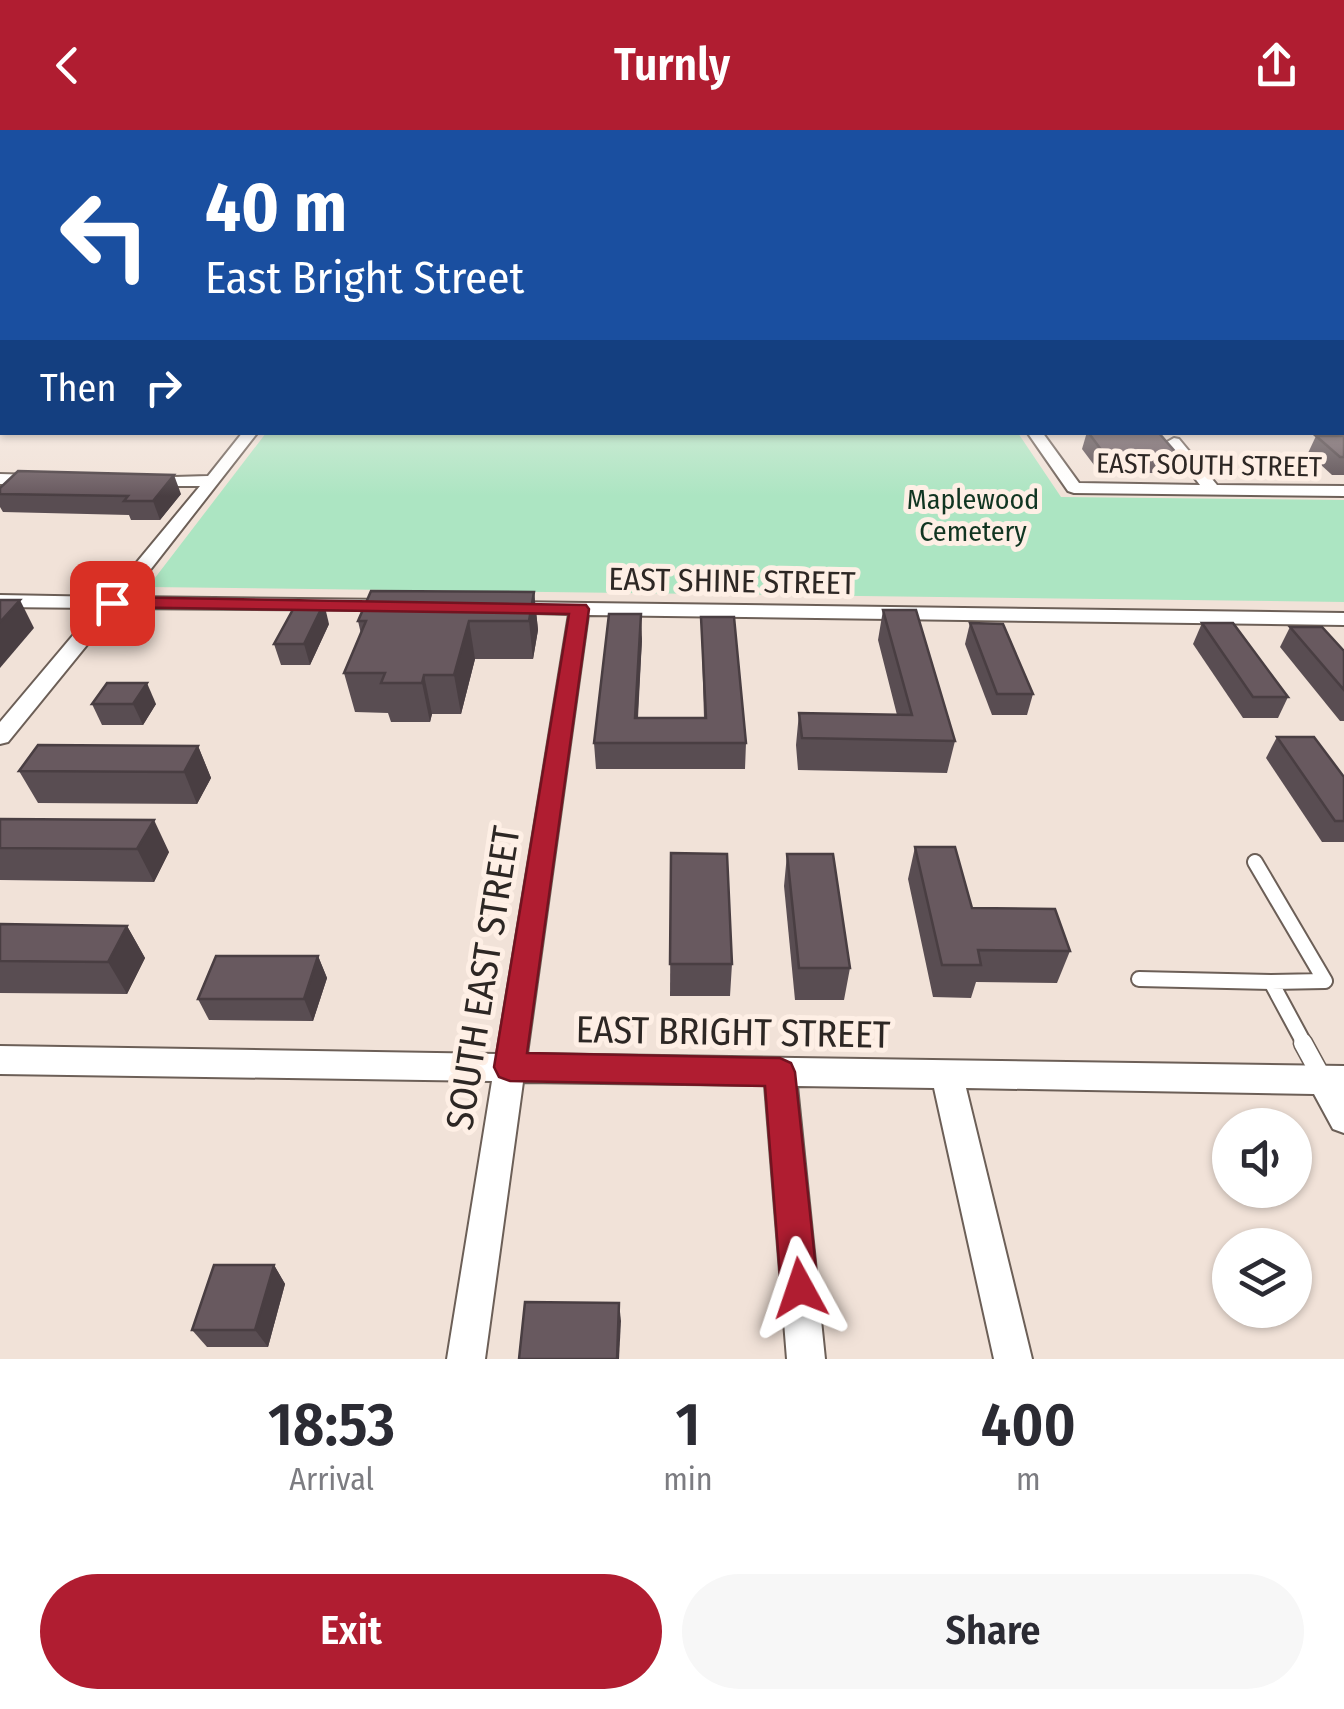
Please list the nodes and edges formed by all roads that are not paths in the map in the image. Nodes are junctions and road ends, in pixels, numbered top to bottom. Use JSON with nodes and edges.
{"nodes":[{"id":1,"x":248,"y":435,"type":"edge"},
{"id":2,"x":1036,"y":435,"type":"edge"},
{"id":3,"x":1174,"y":442,"type":"dead end"},
{"id":4,"x":0,"y":480,"type":"edge"},
{"id":5,"x":58,"y":480,"type":"edge"},
{"id":6,"x":135,"y":480,"type":"edge"},
{"id":7,"x":212,"y":481,"type":"junction"},
{"id":8,"x":1212,"y":490,"type":"junction"},
{"id":9,"x":1344,"y":491,"type":"edge"},
{"id":10,"x":0,"y":601,"type":"edge"},
{"id":11,"x":112,"y":603,"type":"junction"},
{"id":12,"x":404,"y":606,"type":"edge"},
{"id":13,"x":482,"y":608,"type":"edge"},
{"id":14,"x":579,"y":609,"type":"junction"},
{"id":15,"x":1344,"y":619,"type":"edge"},
{"id":16,"x":0,"y":737,"type":"edge"},
{"id":17,"x":1255,"y":862,"type":"dead end"},
{"id":18,"x":1139,"y":979,"type":"dead end"},
{"id":19,"x":1271,"y":982,"type":"junction"},
{"id":20,"x":0,"y":1060,"type":"edge"},
{"id":21,"x":510,"y":1067,"type":"junction"},
{"id":22,"x":780,"y":1072,"type":"junction"},
{"id":23,"x":947,"y":1075,"type":"junction"},
{"id":24,"x":1334,"y":1080,"type":"edge"},
{"id":25,"x":1344,"y":1118,"type":"edge"},
{"id":26,"x":466,"y":1359,"type":"edge"},
{"id":27,"x":806,"y":1359,"type":"edge"},
{"id":28,"x":1013,"y":1359,"type":"edge"}],
"edges":[{"from":1,"to":7,"type":"street"},
{"from":2,"to":8,"type":"street","name":"EAST SOUTH STREET"},
{"from":3,"to":8,"type":"street"},
{"from":4,"to":5,"type":"street"},
{"from":6,"to":7,"type":"street"},
{"from":7,"to":11,"type":"street"},
{"from":8,"to":9,"type":"street","name":"EAST SOUTH STREET"},
{"from":10,"to":11,"type":"street"},
{"from":11,"to":12,"type":"street"},
{"from":11,"to":16,"type":"street"},
{"from":13,"to":14,"type":"street","name":"EAST SHINE STREET"},
{"from":14,"to":15,"type":"street","name":"EAST SHINE STREET"},
{"from":14,"to":21,"type":"street","name":"SOUTH EAST STREET"},
{"from":17,"to":19,"type":"lane"},
{"from":18,"to":19,"type":"lane"},
{"from":19,"to":24,"type":"lane"},
{"from":20,"to":21,"type":"street","name":"EAST BRIGHT STREET"},
{"from":21,"to":22,"type":"street","name":"EAST BRIGHT STREET"},
{"from":21,"to":26,"type":"street","name":"SOUTH EAST STREET"},
{"from":22,"to":23,"type":"street","name":"EAST BRIGHT STREET"},
{"from":22,"to":27,"type":"street"},
{"from":23,"to":24,"type":"street","name":"EAST BRIGHT STREET"},
{"from":23,"to":28,"type":"street"},
{"from":24,"to":25,"type":"street"}]}
